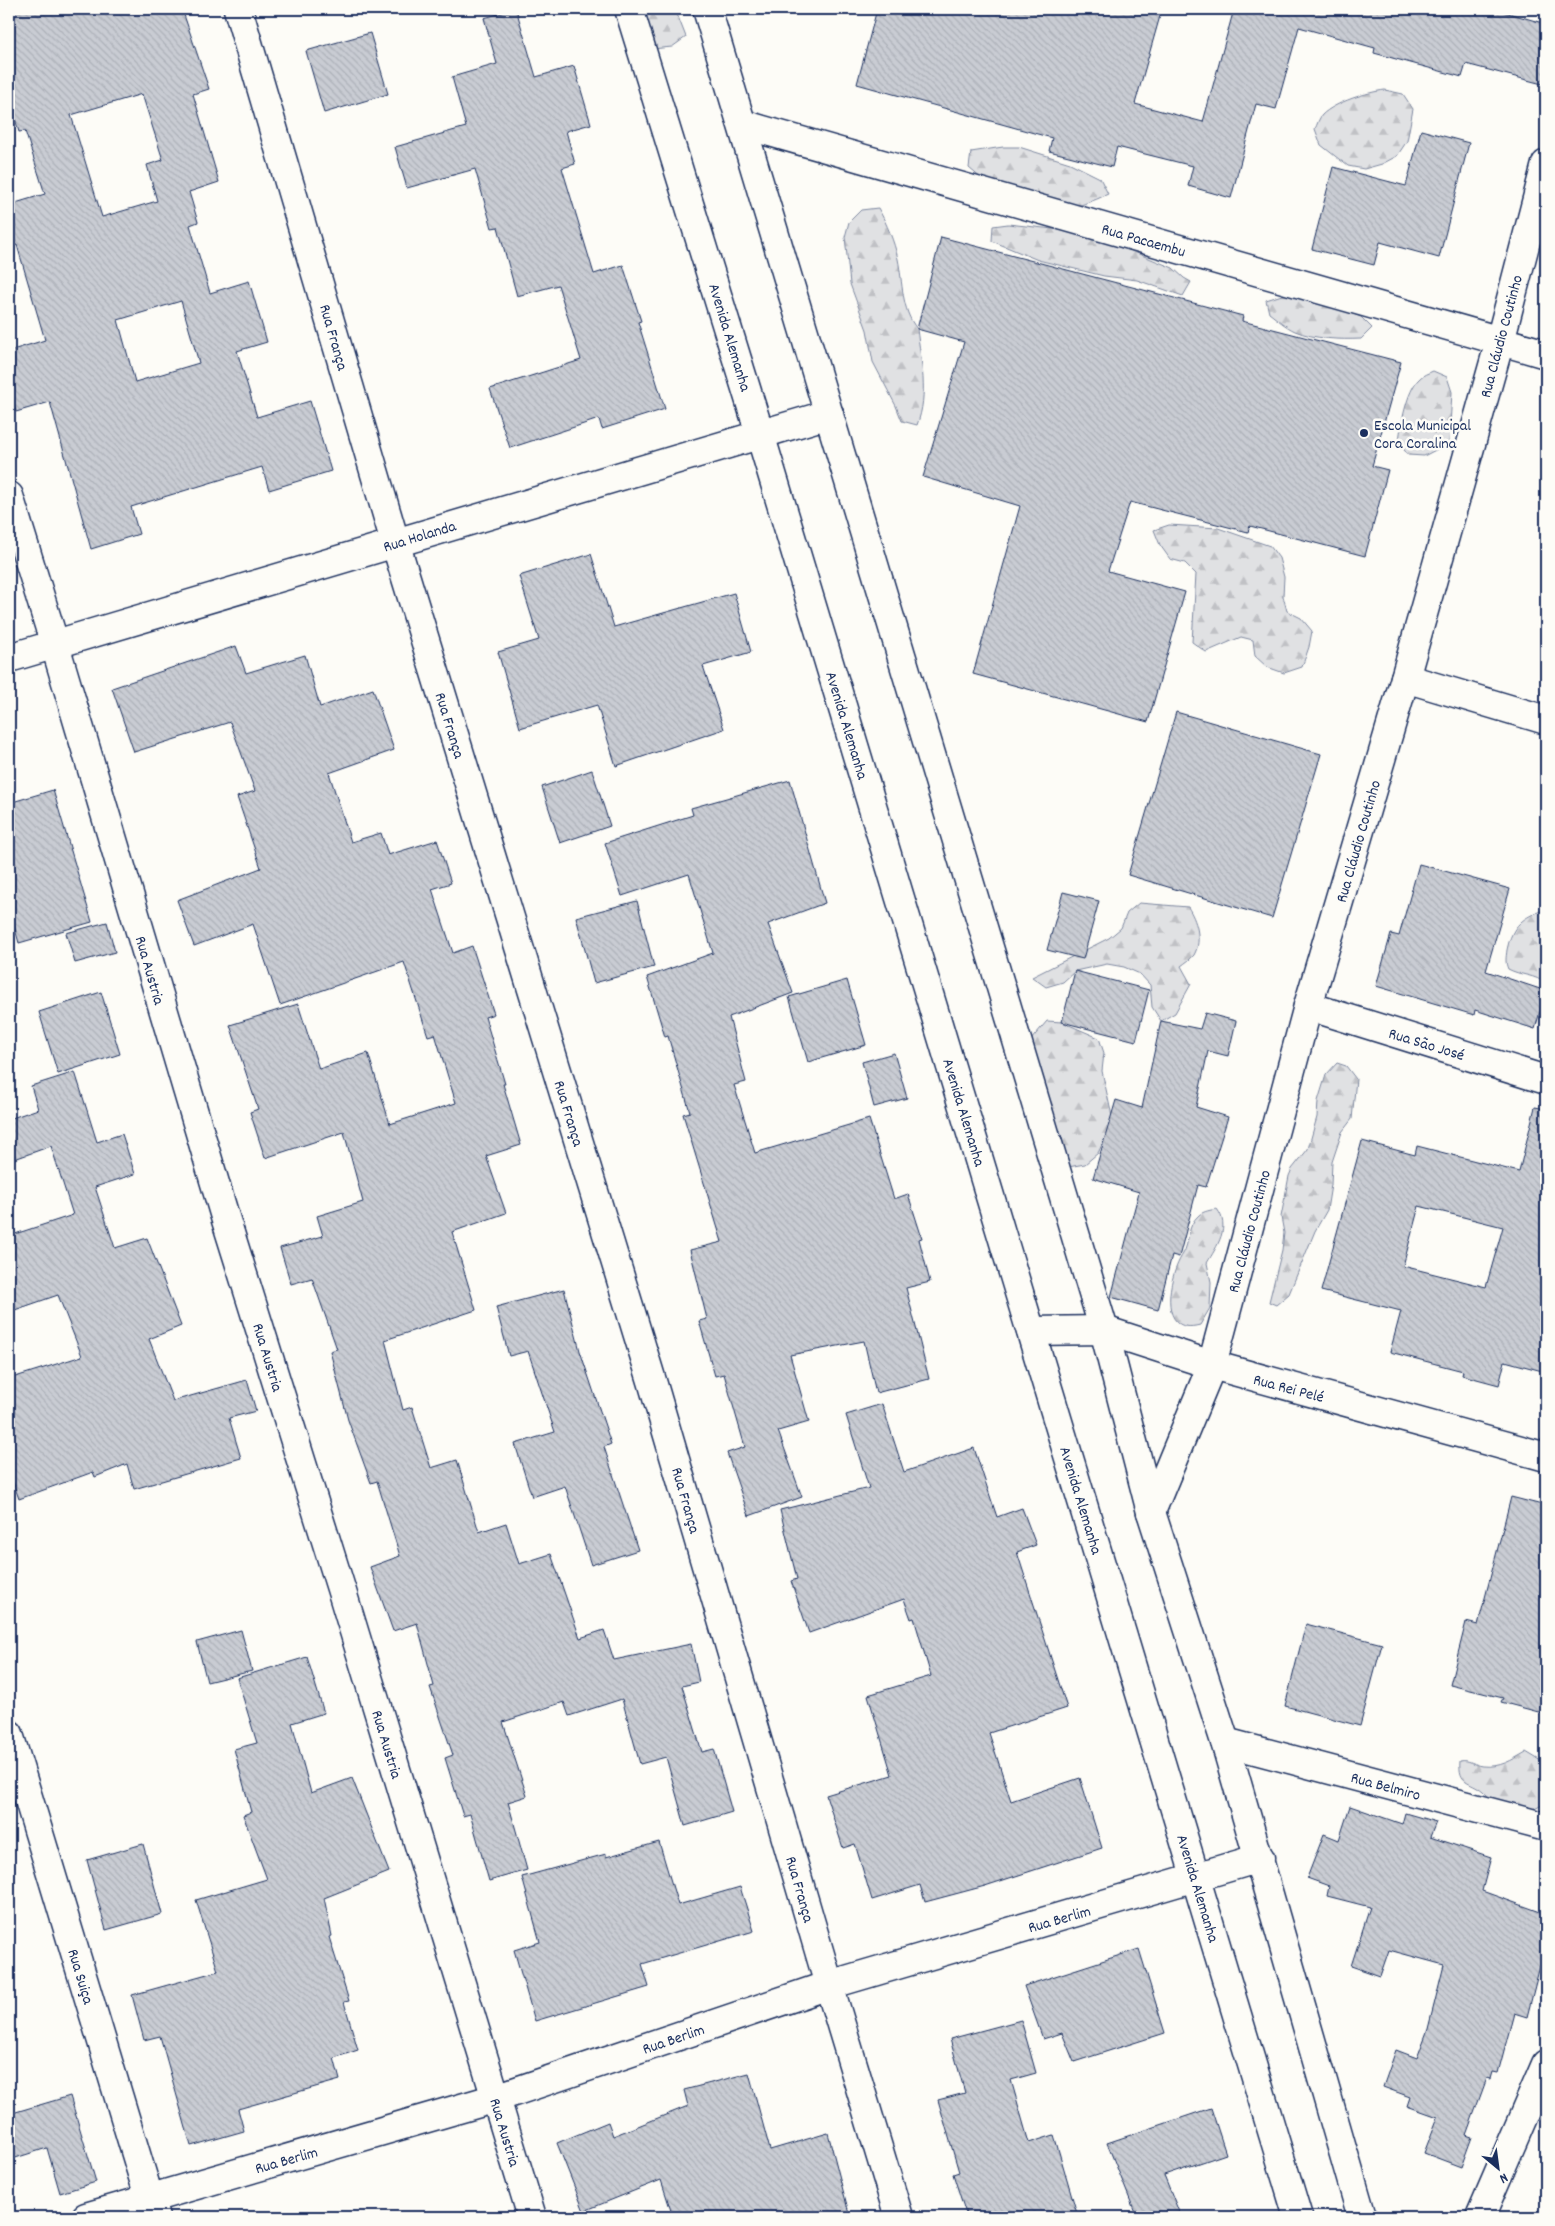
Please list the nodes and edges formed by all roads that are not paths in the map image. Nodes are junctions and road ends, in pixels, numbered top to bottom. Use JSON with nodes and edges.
{"nodes":[{"id":1,"x":238,"y":9,"type":"edge"},
{"id":2,"x":629,"y":9,"type":"edge"},
{"id":3,"x":707,"y":9,"type":"edge"},
{"id":4,"x":742,"y":124,"type":"junction"},
{"id":5,"x":1546,"y":164,"type":"edge"},
{"id":6,"x":1500,"y":341,"type":"junction"},
{"id":7,"x":1546,"y":354,"type":"edge"},
{"id":8,"x":829,"y":414,"type":"junction"},
{"id":9,"x":760,"y":434,"type":"junction"},
{"id":10,"x":9,"y":496,"type":"edge"},
{"id":11,"x":395,"y":542,"type":"junction"},
{"id":12,"x":55,"y":644,"type":"junction"},
{"id":13,"x":9,"y":658,"type":"edge"},
{"id":14,"x":1405,"y":678,"type":"junction"},
{"id":15,"x":1546,"y":720,"type":"edge"},
{"id":16,"x":1308,"y":1006,"type":"junction"},
{"id":17,"x":1546,"y":1080,"type":"edge"},
{"id":18,"x":1104,"y":1330,"type":"junction"},
{"id":19,"x":1031,"y":1331,"type":"junction"},
{"id":20,"x":1212,"y":1365,"type":"junction"},
{"id":21,"x":1546,"y":1457,"type":"edge"},
{"id":22,"x":1151,"y":1512,"type":"junction"},
{"id":23,"x":9,"y":1734,"type":"edge"},
{"id":24,"x":1226,"y":1742,"type":"junction"},
{"id":25,"x":1546,"y":1827,"type":"edge"},
{"id":26,"x":1260,"y":1858,"type":"junction"},
{"id":27,"x":1196,"y":1878,"type":"junction"},
{"id":28,"x":829,"y":1985,"type":"junction"},
{"id":29,"x":1546,"y":2064,"type":"edge"},
{"id":30,"x":496,"y":2098,"type":"junction"},
{"id":31,"x":152,"y":2208,"type":"edge"},
{"id":32,"x":86,"y":2217,"type":"edge"},
{"id":33,"x":532,"y":2217,"type":"edge"},
{"id":34,"x":899,"y":2217,"type":"edge"},
{"id":35,"x":1298,"y":2217,"type":"edge"},
{"id":36,"x":1362,"y":2217,"type":"edge"},
{"id":37,"x":1480,"y":2217,"type":"edge"}],
"edges":[{"from":1,"to":11,"type":"street","name":"Rua França"},
{"from":2,"to":9,"type":"street","name":"Avenida Alemanha"},
{"from":3,"to":4,"type":"street"},
{"from":4,"to":6,"type":"street","name":"Rua Pacaembu"},
{"from":4,"to":8,"type":"street"},
{"from":5,"to":6,"type":"street","name":"Rua Cláudio Coutinho"},
{"from":6,"to":7,"type":"street","name":"Rua Pacaembu"},
{"from":6,"to":14,"type":"street","name":"Rua Cláudio Coutinho"},
{"from":8,"to":9,"type":"street","name":"Rua Holanda"},
{"from":8,"to":18,"type":"street"},
{"from":9,"to":11,"type":"street","name":"Rua Holanda"},
{"from":9,"to":19,"type":"street","name":"Avenida Alemanha"},
{"from":10,"to":12,"type":"street","name":"Rua Austria"},
{"from":11,"to":12,"type":"street","name":"Rua Holanda"},
{"from":11,"to":28,"type":"street","name":"Rua França"},
{"from":12,"to":13,"type":"street","name":"Rua Holanda"},
{"from":12,"to":30,"type":"street","name":"Rua Austria"},
{"from":14,"to":15,"type":"street"},
{"from":14,"to":16,"type":"street","name":"Rua Cláudio Coutinho"},
{"from":16,"to":17,"type":"street","name":"Rua São José"},
{"from":16,"to":20,"type":"street","name":"Rua Cláudio Coutinho"},
{"from":18,"to":19,"type":"street","name":"Rua Rei Pelé"},
{"from":18,"to":20,"type":"street","name":"Rua Rei Pelé"},
{"from":18,"to":22,"type":"street"},
{"from":19,"to":27,"type":"street","name":"Avenida Alemanha"},
{"from":20,"to":21,"type":"street","name":"Rua Rei Pelé"},
{"from":20,"to":22,"type":"street","name":"Rua Cláudio Coutinho"},
{"from":22,"to":24,"type":"street"},
{"from":23,"to":31,"type":"street","name":"Rua Suiça"},
{"from":24,"to":25,"type":"street","name":"Rua Belmiro"},
{"from":24,"to":26,"type":"street"},
{"from":26,"to":27,"type":"street","name":"Rua Berlim"},
{"from":26,"to":36,"type":"street"},
{"from":27,"to":28,"type":"street","name":"Rua Berlim"},
{"from":27,"to":35,"type":"street","name":"Avenida Alemanha"},
{"from":28,"to":30,"type":"street","name":"Rua Berlim"},
{"from":28,"to":34,"type":"street","name":"Rua França"},
{"from":29,"to":37,"type":"street"},
{"from":30,"to":31,"type":"street","name":"Rua Berlim"},
{"from":30,"to":33,"type":"street","name":"Rua Austria"},
{"from":31,"to":32,"type":"street","name":"Rua Berlim"}]}
